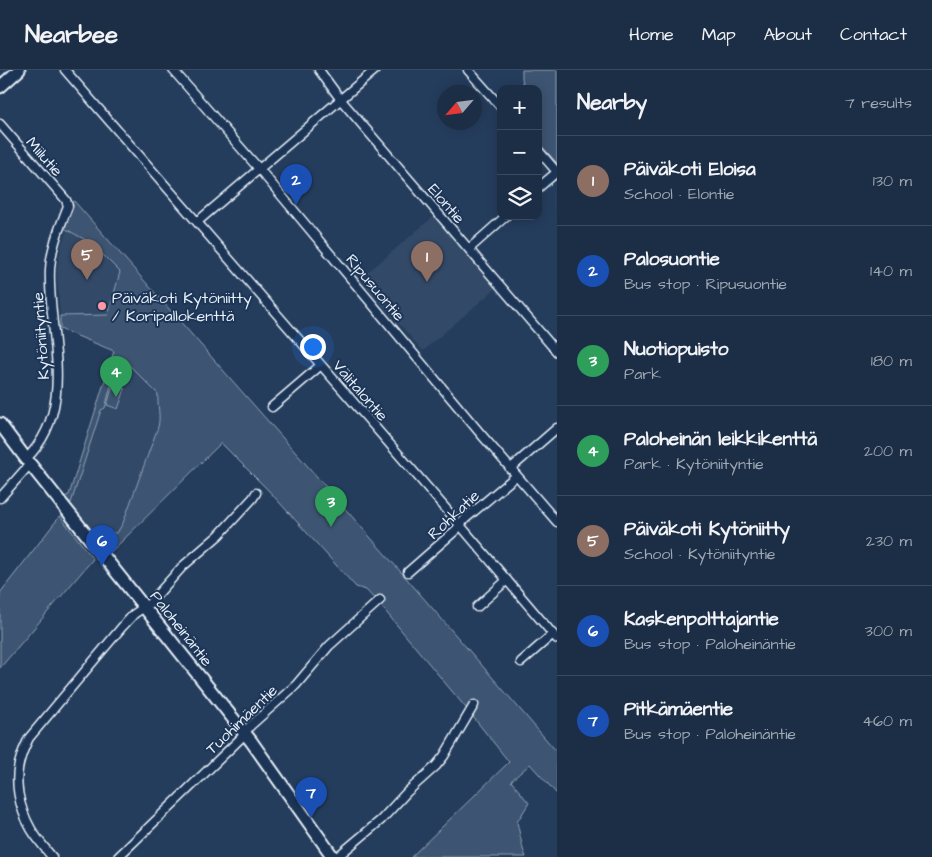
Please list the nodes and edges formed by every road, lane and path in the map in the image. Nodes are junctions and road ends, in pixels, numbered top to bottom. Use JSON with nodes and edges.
{"nodes":[{"id":1,"x":18,"y":70,"type":"edge"},
{"id":2,"x":65,"y":70,"type":"edge"},
{"id":3,"x":173,"y":70,"type":"edge"},
{"id":4,"x":319,"y":70,"type":"edge"},
{"id":5,"x":375,"y":70,"type":"edge"},
{"id":6,"x":468,"y":70,"type":"edge"},
{"id":7,"x":0,"y":87,"type":"edge"},
{"id":8,"x":341,"y":100,"type":"junction"},
{"id":9,"x":497,"y":103,"type":"edge"},
{"id":10,"x":0,"y":124,"type":"edge"},
{"id":11,"x":542,"y":155,"type":"edge"},
{"id":12,"x":260,"y":170,"type":"junction"},
{"id":13,"x":557,"y":172,"type":"edge"},
{"id":14,"x":542,"y":185,"type":"edge"},
{"id":15,"x":68,"y":206,"type":"joint"},
{"id":16,"x":502,"y":220,"type":"edge"},
{"id":17,"x":197,"y":222,"type":"junction"},
{"id":18,"x":469,"y":249,"type":"junction"},
{"id":19,"x":557,"y":352,"type":"edge"},
{"id":20,"x":321,"y":365,"type":"junction"},
{"id":21,"x":272,"y":407,"type":"dead end"},
{"id":22,"x":0,"y":424,"type":"edge"},
{"id":23,"x":557,"y":428,"type":"edge"},
{"id":24,"x":28,"y":462,"type":"junction"},
{"id":25,"x":510,"y":468,"type":"junction"},
{"id":26,"x":516,"y":476,"type":"junction"},
{"id":27,"x":256,"y":493,"type":"dead end"},
{"id":28,"x":0,"y":498,"type":"edge"},
{"id":29,"x":557,"y":522,"type":"edge"},
{"id":30,"x":460,"y":525,"type":"junction"},
{"id":31,"x":408,"y":572,"type":"dead end"},
{"id":32,"x":507,"y":580,"type":"junction"},
{"id":33,"x":380,"y":600,"type":"dead end"},
{"id":34,"x":144,"y":607,"type":"junction"},
{"id":35,"x":477,"y":607,"type":"dead end"},
{"id":36,"x":555,"y":637,"type":"edge"},
{"id":37,"x":521,"y":662,"type":"dead end"},
{"id":38,"x":474,"y":705,"type":"dead end"},
{"id":39,"x":245,"y":733,"type":"junction"},
{"id":40,"x":52,"y":857,"type":"edge"},
{"id":41,"x":118,"y":857,"type":"edge"},
{"id":42,"x":333,"y":857,"type":"edge"},
{"id":43,"x":337,"y":857,"type":"edge"}],
"edges":[{"from":1,"to":7,"type":"street"},
{"from":2,"to":17,"type":"street","name":"Välitalontie"},
{"from":3,"to":12,"type":"street","name":"Ripusuontie"},
{"from":4,"to":8,"type":"street","name":"Elontie"},
{"from":5,"to":8,"type":"street"},
{"from":6,"to":9,"type":"street"},
{"from":8,"to":12,"type":"street"},
{"from":8,"to":18,"type":"street","name":"Elontie"},
{"from":10,"to":15,"type":"street","name":"Miilutie"},
{"from":11,"to":13,"type":"street"},
{"from":12,"to":17,"type":"street"},
{"from":12,"to":25,"type":"street","name":"Ripusuontie"},
{"from":13,"to":14,"type":"street"},
{"from":15,"to":24,"type":"street","name":"Kytöniityntie"},
{"from":16,"to":18,"type":"street"},
{"from":17,"to":20,"type":"street","name":"Välitalontie"},
{"from":18,"to":19,"type":"street","name":"Elontie"},
{"from":20,"to":21,"type":"street"},
{"from":20,"to":30,"type":"street","name":"Välitalontie"},
{"from":22,"to":24,"type":"street","name":"Paloheinäntie"},
{"from":23,"to":25,"type":"street"},
{"from":24,"to":28,"type":"street","name":"Kytöniityntie"},
{"from":24,"to":34,"type":"street","name":"Paloheinäntie"},
{"from":25,"to":26,"type":"street","name":"Ripusuontie"},
{"from":26,"to":29,"type":"street","name":"Ripusuontie"},
{"from":26,"to":30,"type":"street","name":"Rohkatie"},
{"from":27,"to":34,"type":"street"},
{"from":30,"to":31,"type":"street","name":"Rohkatie"},
{"from":30,"to":32,"type":"street","name":"Välitalontie"},
{"from":32,"to":35,"type":"street"},
{"from":32,"to":36,"type":"street","name":"Välitalontie"},
{"from":33,"to":39,"type":"street","name":"Tuohimäentie"},
{"from":34,"to":39,"type":"street","name":"Paloheinäntie"},
{"from":34,"to":40,"type":"street"},
{"from":36,"to":37,"type":"street"},
{"from":38,"to":43,"type":"street"},
{"from":39,"to":41,"type":"street","name":"Tuohimäentie"},
{"from":39,"to":42,"type":"street","name":"Paloheinäntie"}]}
